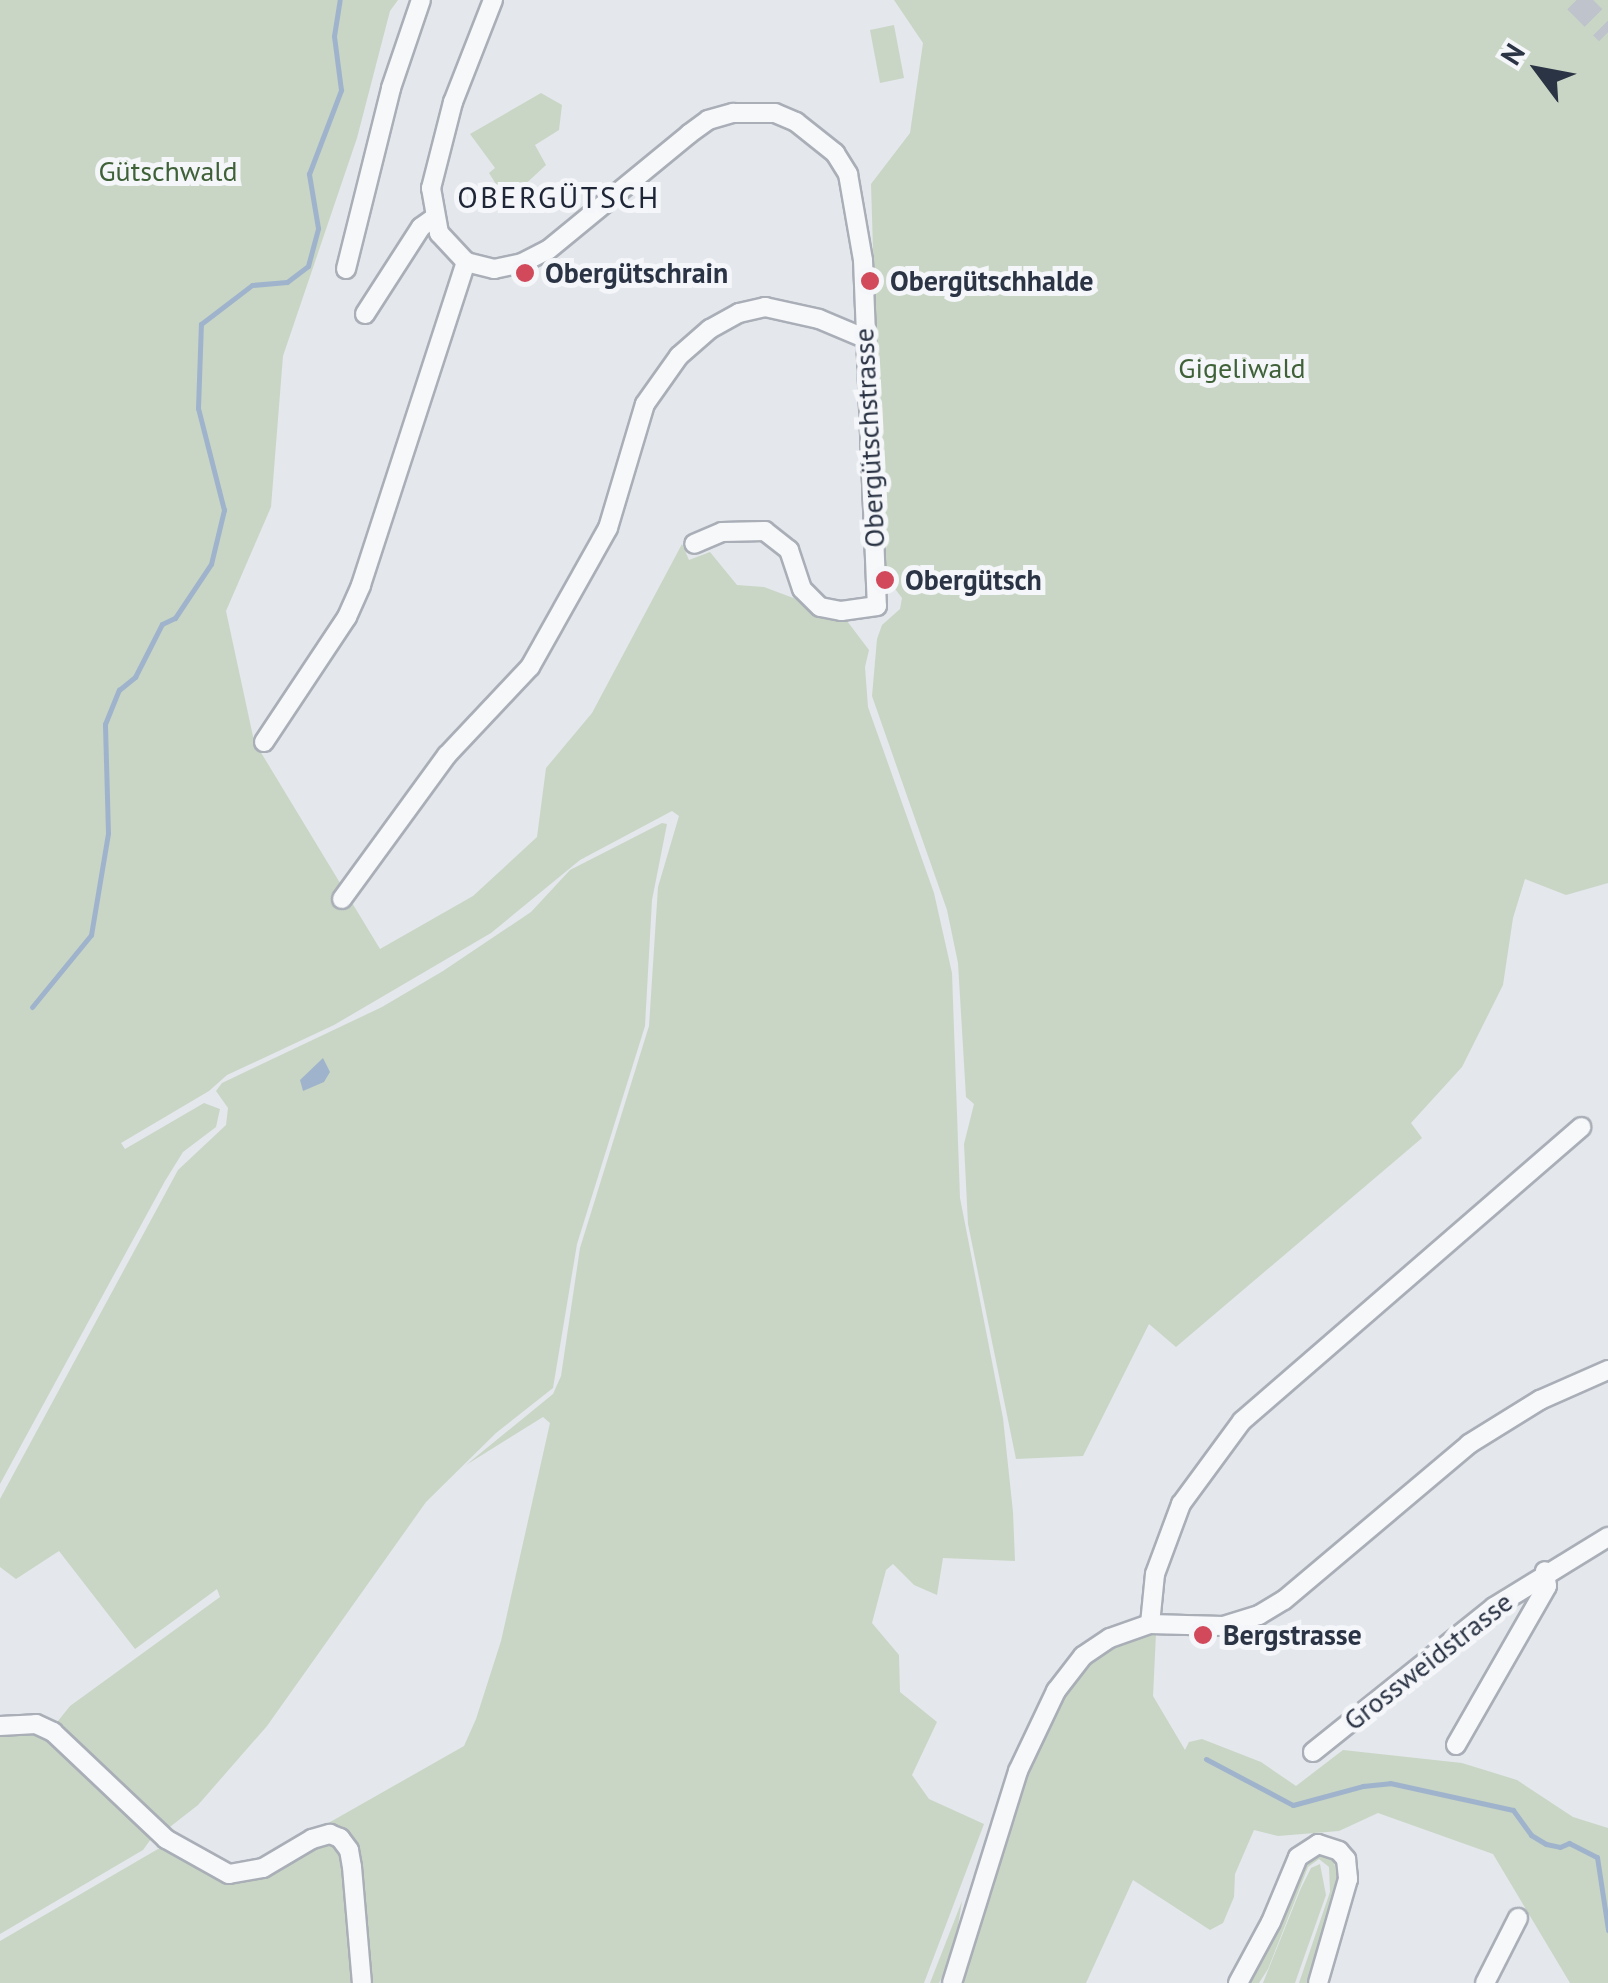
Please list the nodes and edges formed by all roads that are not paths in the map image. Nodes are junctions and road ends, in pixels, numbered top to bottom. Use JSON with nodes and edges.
{"nodes":[{"id":1,"x":421,"y":0,"type":"edge"},
{"id":2,"x":493,"y":0,"type":"edge"},
{"id":3,"x":434,"y":218,"type":"junction"},
{"id":4,"x":466,"y":262,"type":"junction"},
{"id":5,"x":346,"y":269,"type":"dead end"},
{"id":6,"x":365,"y":314,"type":"dead end"},
{"id":7,"x":864,"y":338,"type":"junction"},
{"id":8,"x":694,"y":544,"type":"dead end"},
{"id":9,"x":264,"y":742,"type":"dead end"},
{"id":10,"x":342,"y":899,"type":"dead end"},
{"id":11,"x":1582,"y":1128,"type":"dead end"},
{"id":12,"x":1608,"y":1370,"type":"edge"},
{"id":13,"x":1608,"y":1538,"type":"edge"},
{"id":14,"x":1545,"y":1572,"type":"junction"},
{"id":15,"x":1150,"y":1624,"type":"junction"},
{"id":16,"x":0,"y":1726,"type":"edge"},
{"id":17,"x":1456,"y":1745,"type":"dead end"},
{"id":18,"x":1313,"y":1752,"type":"dead end"},
{"id":19,"x":1518,"y":1918,"type":"dead end"},
{"id":20,"x":362,"y":1983,"type":"edge"},
{"id":21,"x":952,"y":1983,"type":"edge"},
{"id":22,"x":1238,"y":1983,"type":"edge"},
{"id":23,"x":1318,"y":1983,"type":"edge"},
{"id":24,"x":1485,"y":1983,"type":"edge"}],
"edges":[{"from":1,"to":5,"type":"street"},
{"from":2,"to":3,"type":"street"},
{"from":3,"to":4,"type":"street"},
{"from":3,"to":6,"type":"street"},
{"from":4,"to":7,"type":"street","name":"Obergütschstrasse"},
{"from":4,"to":9,"type":"street"},
{"from":7,"to":8,"type":"street","name":"Obergütschstrasse"},
{"from":7,"to":10,"type":"street"},
{"from":11,"to":15,"type":"street"},
{"from":12,"to":15,"type":"street"},
{"from":13,"to":14,"type":"street","name":"Grossweidstrasse"},
{"from":14,"to":17,"type":"street","name":"Grossweidstrasse"},
{"from":14,"to":18,"type":"street","name":"Grossweidstrasse"},
{"from":15,"to":21,"type":"street"},
{"from":16,"to":20,"type":"street"},
{"from":19,"to":24,"type":"street"},
{"from":22,"to":23,"type":"street"}]}
